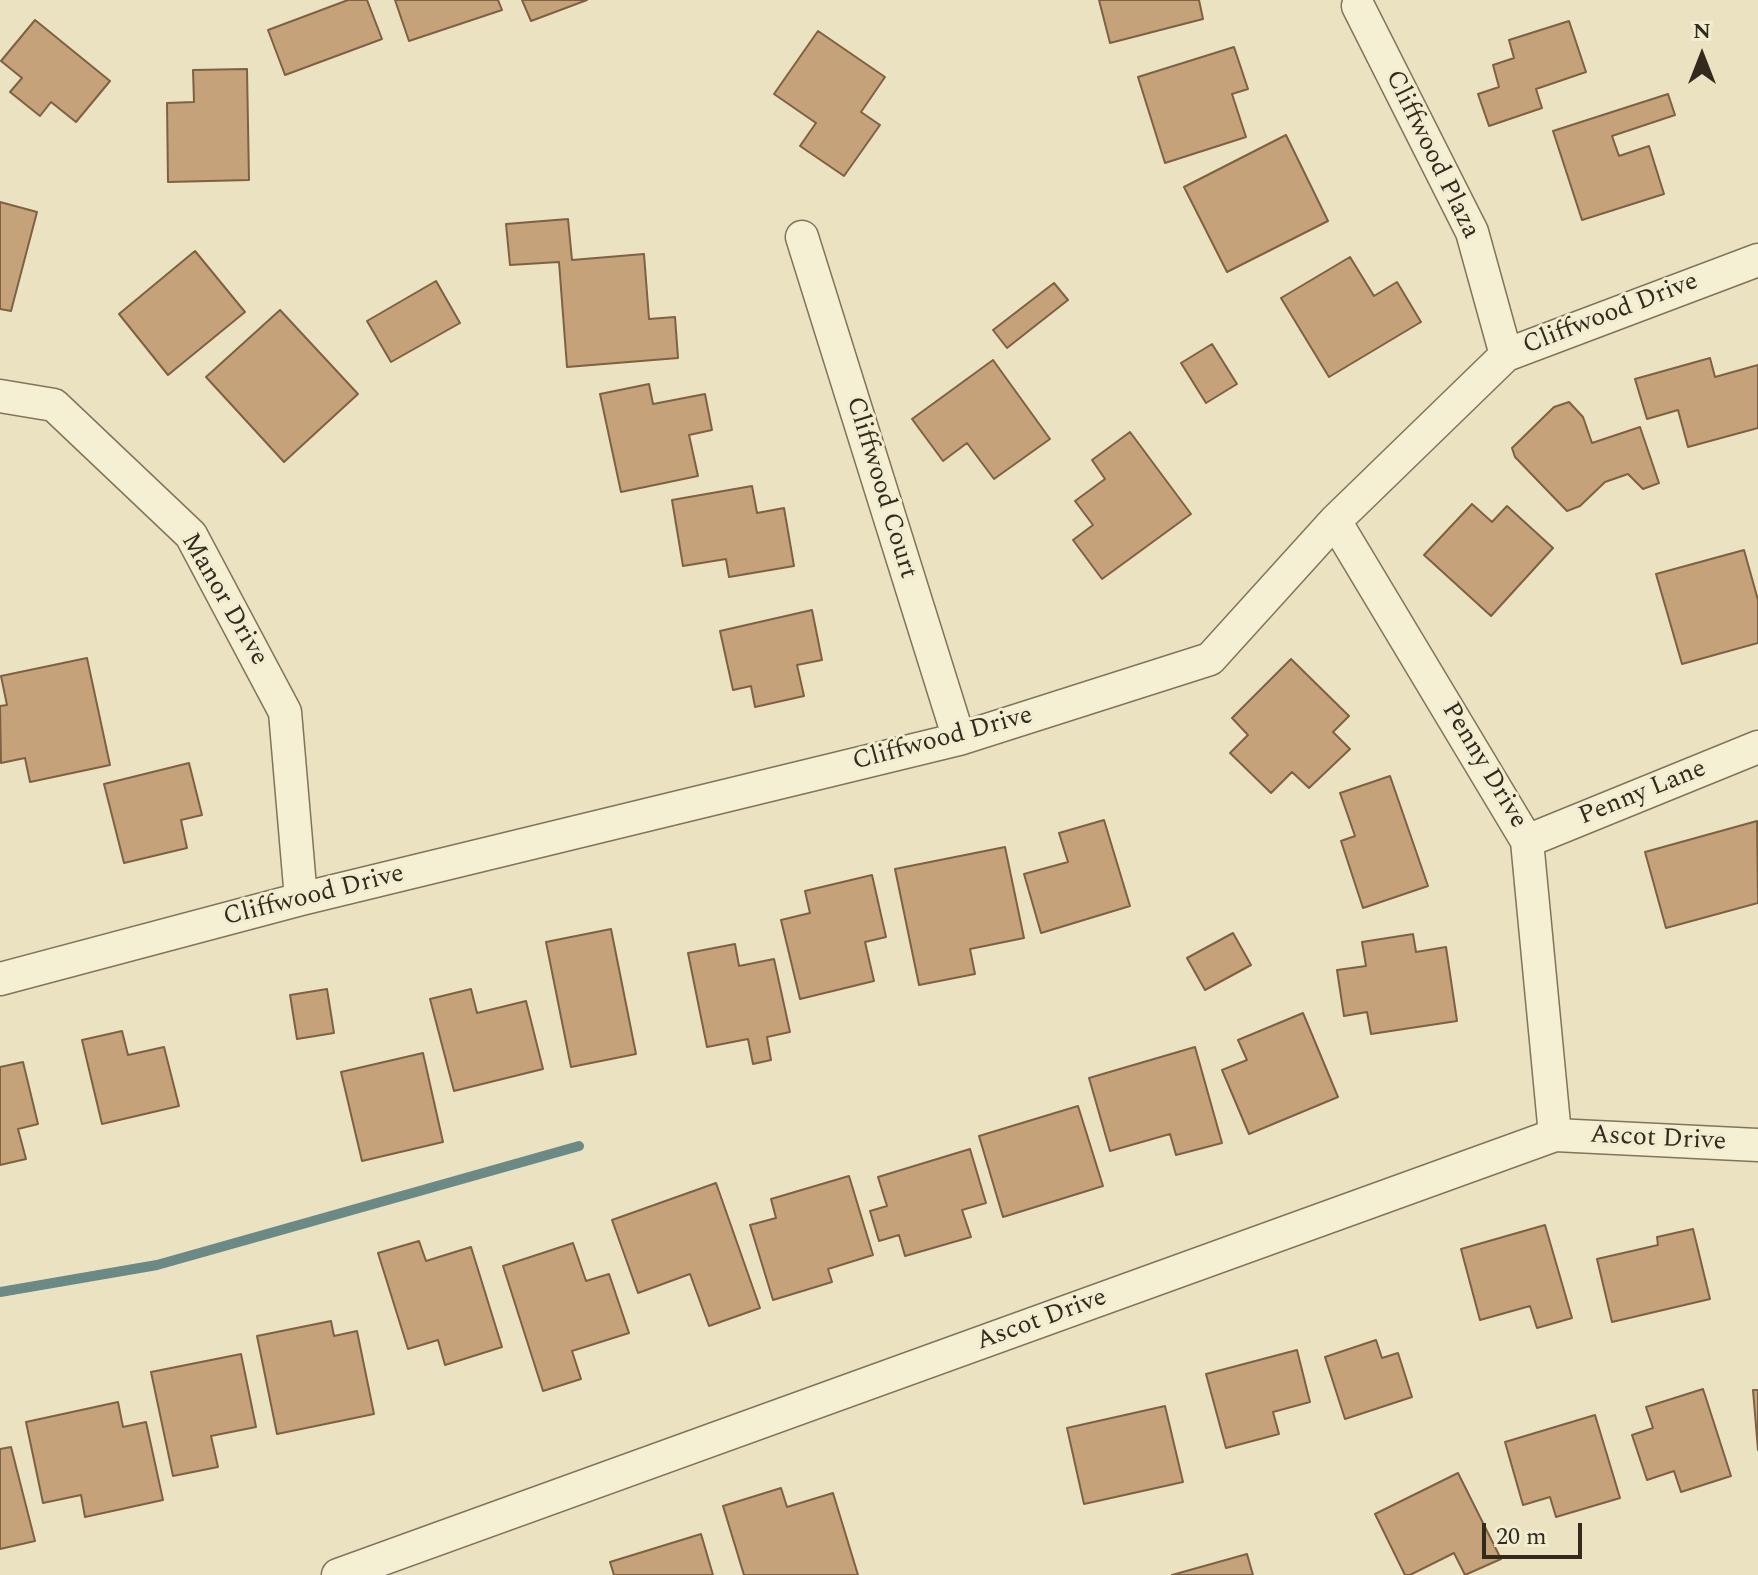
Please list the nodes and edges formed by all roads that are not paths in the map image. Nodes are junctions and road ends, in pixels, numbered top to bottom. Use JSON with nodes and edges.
{"nodes":[{"id":1,"x":1358,"y":6,"type":"dead end"},
{"id":2,"x":802,"y":237,"type":"dead end"},
{"id":3,"x":1758,"y":260,"type":"edge"},
{"id":4,"x":1506,"y":355,"type":"junction"},
{"id":5,"x":0,"y":396,"type":"edge"},
{"id":6,"x":1335,"y":521,"type":"junction"},
{"id":7,"x":959,"y":739,"type":"junction"},
{"id":8,"x":1758,"y":747,"type":"edge"},
{"id":9,"x":1527,"y":841,"type":"junction"},
{"id":10,"x":301,"y":899,"type":"junction"},
{"id":11,"x":0,"y":979,"type":"edge"},
{"id":12,"x":1555,"y":1135,"type":"junction"},
{"id":13,"x":1758,"y":1145,"type":"edge"},
{"id":14,"x":338,"y":1575,"type":"edge"}],
"edges":[{"from":1,"to":4,"type":"street","name":"Cliffwood Plaza"},
{"from":2,"to":7,"type":"street","name":"Cliffwood Court"},
{"from":3,"to":4,"type":"street","name":"Cliffwood Drive"},
{"from":4,"to":6,"type":"street","name":"Cliffwood Drive"},
{"from":5,"to":10,"type":"street","name":"Manor Drive"},
{"from":6,"to":7,"type":"street","name":"Cliffwood Drive"},
{"from":6,"to":9,"type":"street","name":"Penny Drive"},
{"from":7,"to":10,"type":"street","name":"Cliffwood Drive"},
{"from":8,"to":9,"type":"street","name":"Penny Lane"},
{"from":9,"to":12,"type":"street","name":"Penny Drive"},
{"from":10,"to":11,"type":"street","name":"Cliffwood Drive"},
{"from":12,"to":13,"type":"street","name":"Ascot Drive"},
{"from":12,"to":14,"type":"street","name":"Ascot Drive"}]}
